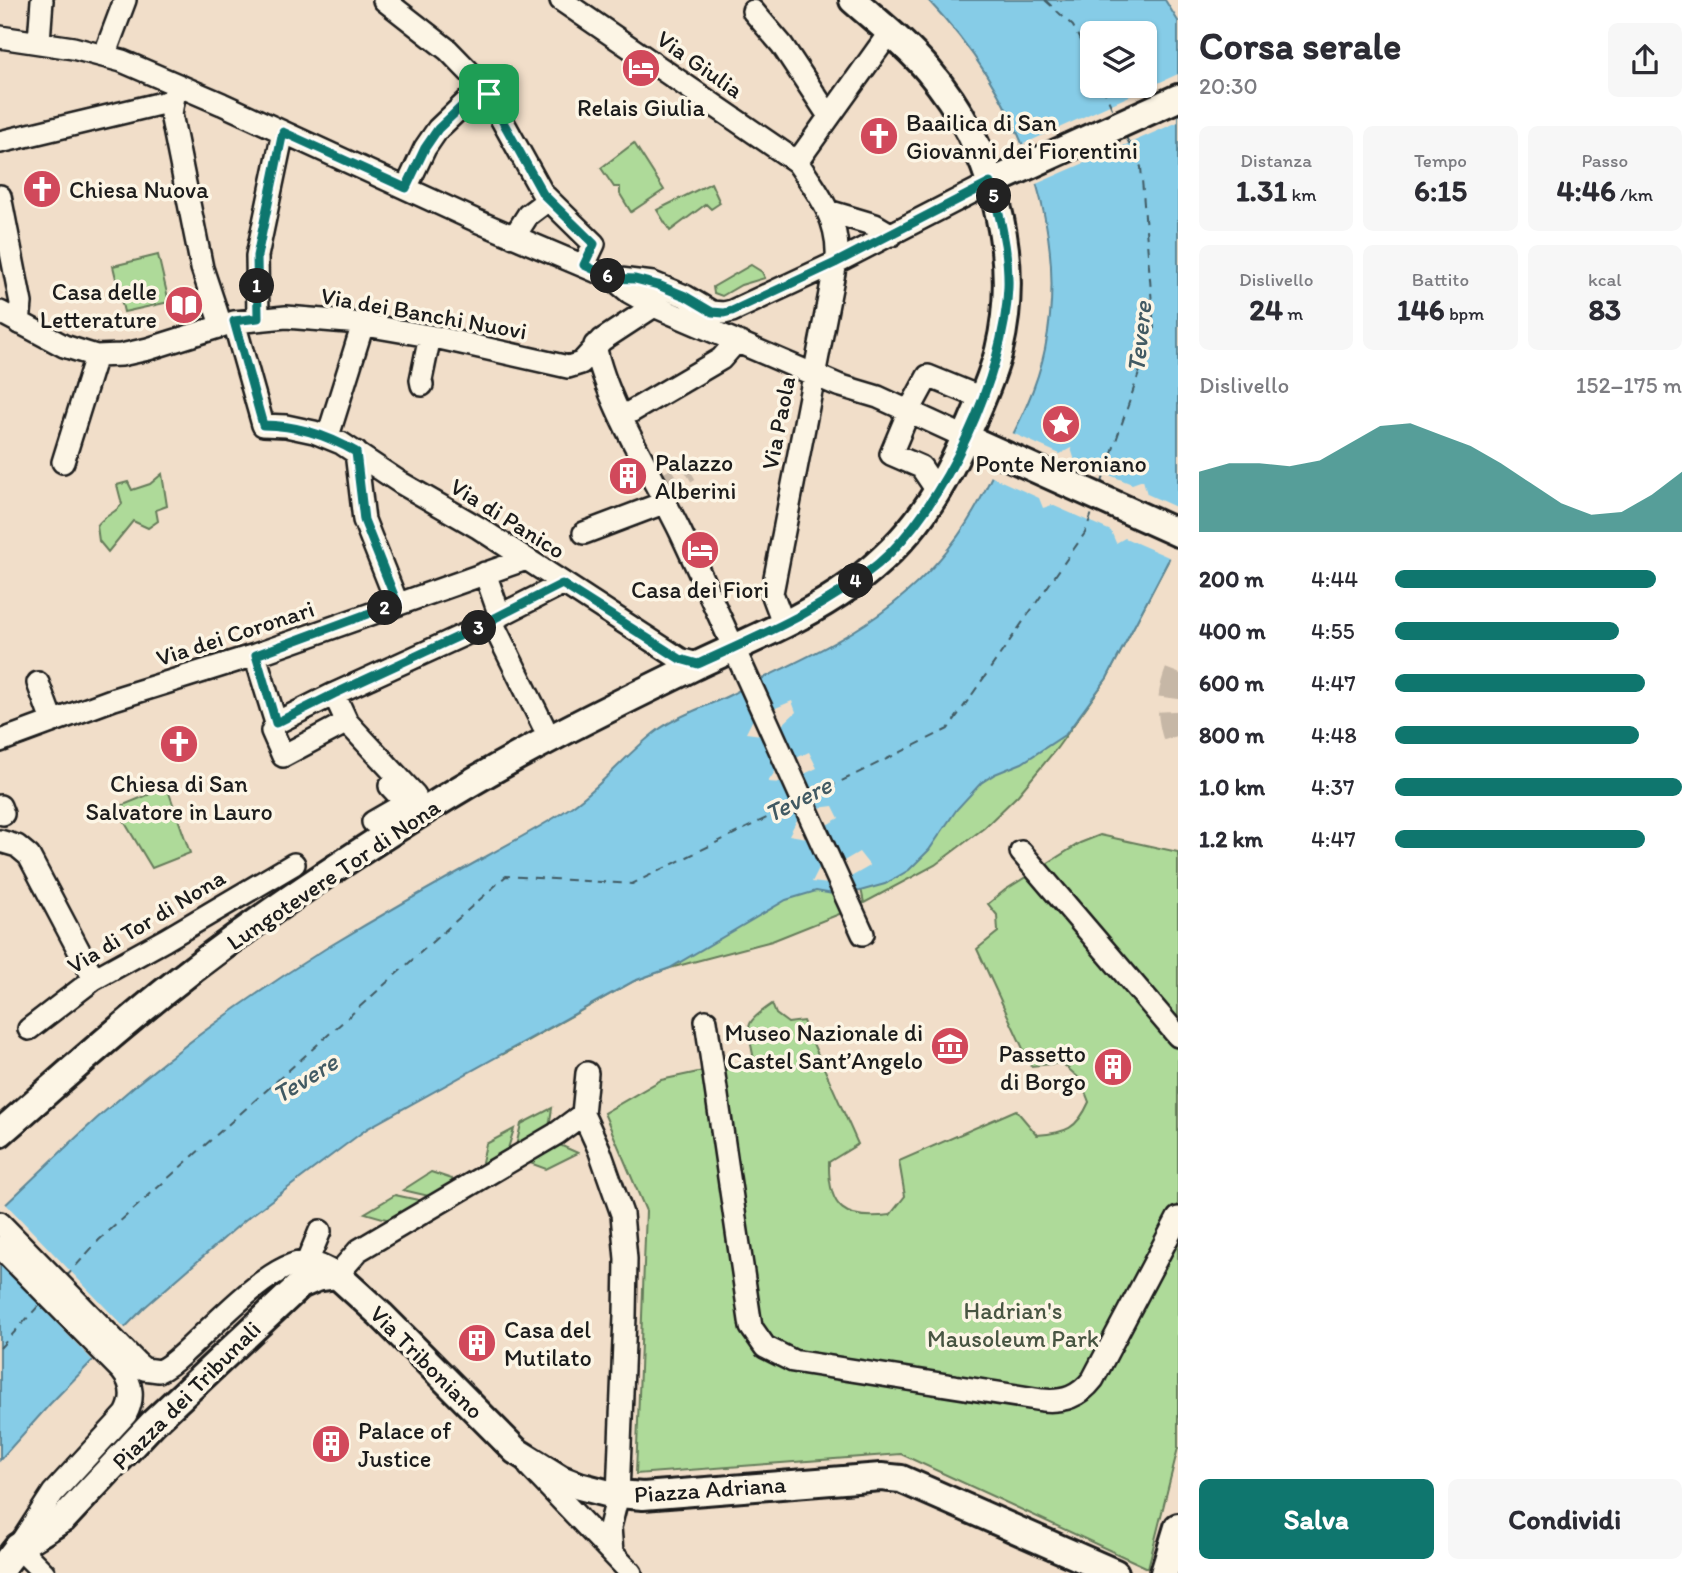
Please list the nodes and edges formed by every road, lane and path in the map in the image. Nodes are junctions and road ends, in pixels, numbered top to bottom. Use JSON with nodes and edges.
{"nodes":[{"id":1,"x":42,"y":0,"type":"edge"},
{"id":2,"x":125,"y":0,"type":"edge"},
{"id":3,"x":384,"y":0,"type":"edge"},
{"id":4,"x":561,"y":0,"type":"edge"},
{"id":5,"x":853,"y":0,"type":"edge"},
{"id":6,"x":753,"y":11,"type":"dead end"},
{"id":7,"x":890,"y":32,"type":"junction"},
{"id":8,"x":0,"y":37,"type":"edge"},
{"id":9,"x":39,"y":41,"type":"junction"},
{"id":10,"x":104,"y":55,"type":"junction"},
{"id":11,"x":483,"y":86,"type":"junction"},
{"id":12,"x":172,"y":93,"type":"junction"},
{"id":13,"x":1178,"y":98,"type":"edge"},
{"id":14,"x":829,"y":116,"type":"junction"},
{"id":15,"x":283,"y":132,"type":"junction"},
{"id":16,"x":0,"y":142,"type":"edge"},
{"id":17,"x":801,"y":168,"type":"junction"},
{"id":18,"x":984,"y":179,"type":"junction"},
{"id":19,"x":406,"y":188,"type":"junction"},
{"id":20,"x":0,"y":196,"type":"edge"},
{"id":21,"x":548,"y":200,"type":"junction"},
{"id":22,"x":828,"y":211,"type":"junction"},
{"id":23,"x":892,"y":235,"type":"junction"},
{"id":24,"x":514,"y":237,"type":"junction"},
{"id":25,"x":835,"y":263,"type":"junction"},
{"id":26,"x":584,"y":265,"type":"junction"},
{"id":27,"x":612,"y":278,"type":"junction"},
{"id":28,"x":654,"y":306,"type":"junction"},
{"id":29,"x":0,"y":312,"type":"edge"},
{"id":30,"x":258,"y":318,"type":"junction"},
{"id":31,"x":19,"y":323,"type":"junction"},
{"id":32,"x":228,"y":323,"type":"junction"},
{"id":33,"x":363,"y":324,"type":"junction"},
{"id":34,"x":430,"y":336,"type":"junction"},
{"id":35,"x":736,"y":342,"type":"junction"},
{"id":36,"x":596,"y":345,"type":"junction"},
{"id":37,"x":96,"y":356,"type":"junction"},
{"id":38,"x":816,"y":367,"type":"junction"},
{"id":39,"x":422,"y":385,"type":"dead end"},
{"id":40,"x":982,"y":398,"type":"junction"},
{"id":41,"x":909,"y":411,"type":"junction"},
{"id":42,"x":622,"y":416,"type":"junction"},
{"id":43,"x":328,"y":436,"type":"junction"},
{"id":44,"x":974,"y":441,"type":"junction"},
{"id":45,"x":356,"y":452,"type":"junction"},
{"id":46,"x":63,"y":462,"type":"dead end"},
{"id":47,"x":938,"y":492,"type":"junction"},
{"id":48,"x":666,"y":502,"type":"junction"},
{"id":49,"x":584,"y":533,"type":"dead end"},
{"id":50,"x":1178,"y":533,"type":"edge"},
{"id":51,"x":526,"y":559,"type":"junction"},
{"id":52,"x":485,"y":572,"type":"junction"},
{"id":53,"x":562,"y":584,"type":"junction"},
{"id":54,"x":397,"y":603,"type":"junction"},
{"id":55,"x":496,"y":619,"type":"junction"},
{"id":56,"x":784,"y":625,"type":"junction"},
{"id":57,"x":732,"y":649,"type":"junction"},
{"id":58,"x":256,"y":655,"type":"junction"},
{"id":59,"x":698,"y":664,"type":"junction"},
{"id":60,"x":38,"y":683,"type":"dead end"},
{"id":61,"x":340,"y":691,"type":"junction"},
{"id":62,"x":52,"y":721,"type":"junction"},
{"id":63,"x":276,"y":723,"type":"junction"},
{"id":64,"x":544,"y":725,"type":"dead end"},
{"id":65,"x":347,"y":727,"type":"junction"},
{"id":66,"x":0,"y":741,"type":"edge"},
{"id":67,"x":373,"y":822,"type":"dead end"},
{"id":68,"x":0,"y":841,"type":"edge"},
{"id":69,"x":1021,"y":852,"type":"dead end"},
{"id":70,"x":294,"y":864,"type":"dead end"},
{"id":71,"x":860,"y":928,"type":"dead end"},
{"id":72,"x":94,"y":979,"type":"junction"},
{"id":73,"x":706,"y":1021,"type":"dead end"},
{"id":74,"x":29,"y":1030,"type":"dead end"},
{"id":75,"x":1178,"y":1036,"type":"edge"},
{"id":76,"x":587,"y":1073,"type":"dead end"},
{"id":77,"x":583,"y":1114,"type":"junction"},
{"id":78,"x":0,"y":1133,"type":"edge"},
{"id":79,"x":1178,"y":1218,"type":"edge"},
{"id":80,"x":0,"y":1223,"type":"edge"},
{"id":81,"x":320,"y":1231,"type":"dead end"},
{"id":82,"x":0,"y":1247,"type":"edge"},
{"id":83,"x":307,"y":1262,"type":"junction"},
{"id":84,"x":337,"y":1275,"type":"junction"},
{"id":85,"x":130,"y":1367,"type":"junction"},
{"id":86,"x":516,"y":1451,"type":"junction"},
{"id":87,"x":618,"y":1495,"type":"junction"},
{"id":88,"x":1178,"y":1527,"type":"edge"},
{"id":89,"x":1012,"y":1528,"type":"junction"},
{"id":90,"x":18,"y":1548,"type":"junction"},
{"id":91,"x":612,"y":1553,"type":"junction"},
{"id":92,"x":0,"y":1570,"type":"edge"},
{"id":93,"x":44,"y":1573,"type":"edge"},
{"id":94,"x":631,"y":1573,"type":"edge"},
{"id":95,"x":1081,"y":1573,"type":"edge"},
{"id":96,"x":1115,"y":1573,"type":"edge"},
{"id":97,"x":1164,"y":1573,"type":"edge"}],
"edges":[{"from":1,"to":9,"type":"street"},
{"from":2,"to":10,"type":"street"},
{"from":3,"to":11,"type":"street"},
{"from":4,"to":17,"type":"street","name":"Via Giulia"},
{"from":5,"to":7,"type":"main road","name":"Lungotevere Tor di Nona"},
{"from":6,"to":14,"type":"street"},
{"from":7,"to":14,"type":"street"},
{"from":7,"to":18,"type":"main road","name":"Lungotevere Tor di Nona"},
{"from":8,"to":9,"type":"street"},
{"from":9,"to":10,"type":"street"},
{"from":10,"to":12,"type":"street"},
{"from":11,"to":19,"type":"street"},
{"from":11,"to":21,"type":"street"},
{"from":12,"to":15,"type":"street"},
{"from":12,"to":16,"type":"street"},
{"from":12,"to":32,"type":"street"},
{"from":13,"to":18,"type":"main road"},
{"from":14,"to":17,"type":"street"},
{"from":15,"to":19,"type":"street"},
{"from":15,"to":30,"type":"street"},
{"from":17,"to":22,"type":"street","name":"Via Paola"},
{"from":18,"to":23,"type":"street"},
{"from":18,"to":40,"type":"main road","name":"Lungotevere Tor di Nona"},
{"from":19,"to":24,"type":"street"},
{"from":20,"to":31,"type":"street"},
{"from":21,"to":24,"type":"street"},
{"from":21,"to":26,"type":"street"},
{"from":22,"to":23,"type":"street"},
{"from":22,"to":25,"type":"street","name":"Via Paola"},
{"from":23,"to":25,"type":"street"},
{"from":24,"to":26,"type":"street"},
{"from":25,"to":27,"type":"street"},
{"from":25,"to":38,"type":"street","name":"Via Paola"},
{"from":26,"to":27,"type":"street"},
{"from":27,"to":28,"type":"street"},
{"from":28,"to":35,"type":"street"},
{"from":28,"to":36,"type":"street"},
{"from":29,"to":31,"type":"street"},
{"from":30,"to":32,"type":"street","name":"Via dei Banchi Nuovi"},
{"from":30,"to":33,"type":"street","name":"Via dei Banchi Nuovi"},
{"from":31,"to":37,"type":"street"},
{"from":32,"to":37,"type":"street","name":"Via dei Banchi Nuovi"},
{"from":32,"to":43,"type":"street","name":"Via di Panico"},
{"from":33,"to":34,"type":"street","name":"Via dei Banchi Nuovi"},
{"from":33,"to":43,"type":"street"},
{"from":34,"to":36,"type":"street","name":"Via dei Banchi Nuovi"},
{"from":34,"to":39,"type":"street"},
{"from":35,"to":38,"type":"street"},
{"from":35,"to":42,"type":"street"},
{"from":36,"to":42,"type":"street"},
{"from":37,"to":46,"type":"street"},
{"from":38,"to":41,"type":"street"},
{"from":38,"to":56,"type":"street","name":"Via Paola"},
{"from":40,"to":41,"type":"street"},
{"from":40,"to":44,"type":"main road","name":"Lungotevere Tor di Nona"},
{"from":41,"to":44,"type":"street"},
{"from":41,"to":47,"type":"street"},
{"from":42,"to":48,"type":"street"},
{"from":43,"to":45,"type":"street","name":"Via di Panico"},
{"from":44,"to":47,"type":"main road","name":"Lungotevere Tor di Nona"},
{"from":44,"to":50,"type":"main road"},
{"from":45,"to":51,"type":"street","name":"Via di Panico"},
{"from":45,"to":54,"type":"street"},
{"from":47,"to":56,"type":"main road","name":"Lungotevere Tor di Nona"},
{"from":48,"to":49,"type":"street"},
{"from":48,"to":57,"type":"street"},
{"from":51,"to":52,"type":"street","name":"Via dei Coronari"},
{"from":51,"to":53,"type":"street","name":"Via di Panico"},
{"from":52,"to":54,"type":"street","name":"Via dei Coronari"},
{"from":52,"to":55,"type":"street"},
{"from":53,"to":55,"type":"street"},
{"from":53,"to":59,"type":"street","name":"Via di Panico"},
{"from":54,"to":58,"type":"street","name":"Via dei Coronari"},
{"from":55,"to":61,"type":"street"},
{"from":55,"to":64,"type":"street"},
{"from":56,"to":57,"type":"main road","name":"Lungotevere Tor di Nona"},
{"from":57,"to":59,"type":"main road","name":"Lungotevere Tor di Nona"},
{"from":57,"to":71,"type":"street"},
{"from":58,"to":62,"type":"street","name":"Via dei Coronari"},
{"from":58,"to":63,"type":"street"},
{"from":59,"to":78,"type":"main road","name":"Lungotevere Tor di Nona"},
{"from":60,"to":62,"type":"street"},
{"from":61,"to":63,"type":"street"},
{"from":61,"to":65,"type":"street"},
{"from":62,"to":66,"type":"street","name":"Via dei Coronari"},
{"from":63,"to":65,"type":"street"},
{"from":65,"to":67,"type":"street"},
{"from":68,"to":72,"type":"street"},
{"from":69,"to":75,"type":"street"},
{"from":70,"to":72,"type":"street","name":"Via di Tor di Nona"},
{"from":72,"to":74,"type":"street","name":"Via di Tor di Nona"},
{"from":73,"to":79,"type":"street"},
{"from":76,"to":77,"type":"street"},
{"from":77,"to":84,"type":"street"},
{"from":77,"to":87,"type":"street","name":"Piazza Adriana"},
{"from":80,"to":85,"type":"street"},
{"from":81,"to":83,"type":"street"},
{"from":82,"to":85,"type":"street"},
{"from":83,"to":84,"type":"street"},
{"from":83,"to":85,"type":"street","name":"Piazza dei Tribunali"},
{"from":84,"to":86,"type":"main road","name":"Via Triboniano"},
{"from":84,"to":90,"type":"main road","name":"Piazza dei Tribunali"},
{"from":85,"to":90,"type":"street","name":"Piazza dei Tribunali"},
{"from":86,"to":87,"type":"main road","name":"Via Triboniano"},
{"from":86,"to":91,"type":"street","name":"Via Triboniano"},
{"from":87,"to":89,"type":"main road","name":"Piazza Adriana"},
{"from":87,"to":91,"type":"street"},
{"from":88,"to":97,"type":"main road"},
{"from":89,"to":95,"type":"street","name":"Piazza Adriana"},
{"from":89,"to":96,"type":"main road","name":"Piazza Adriana"},
{"from":90,"to":92,"type":"main road"},
{"from":90,"to":93,"type":"street"},
{"from":91,"to":94,"type":"street","name":"Via Triboniano"}]}
